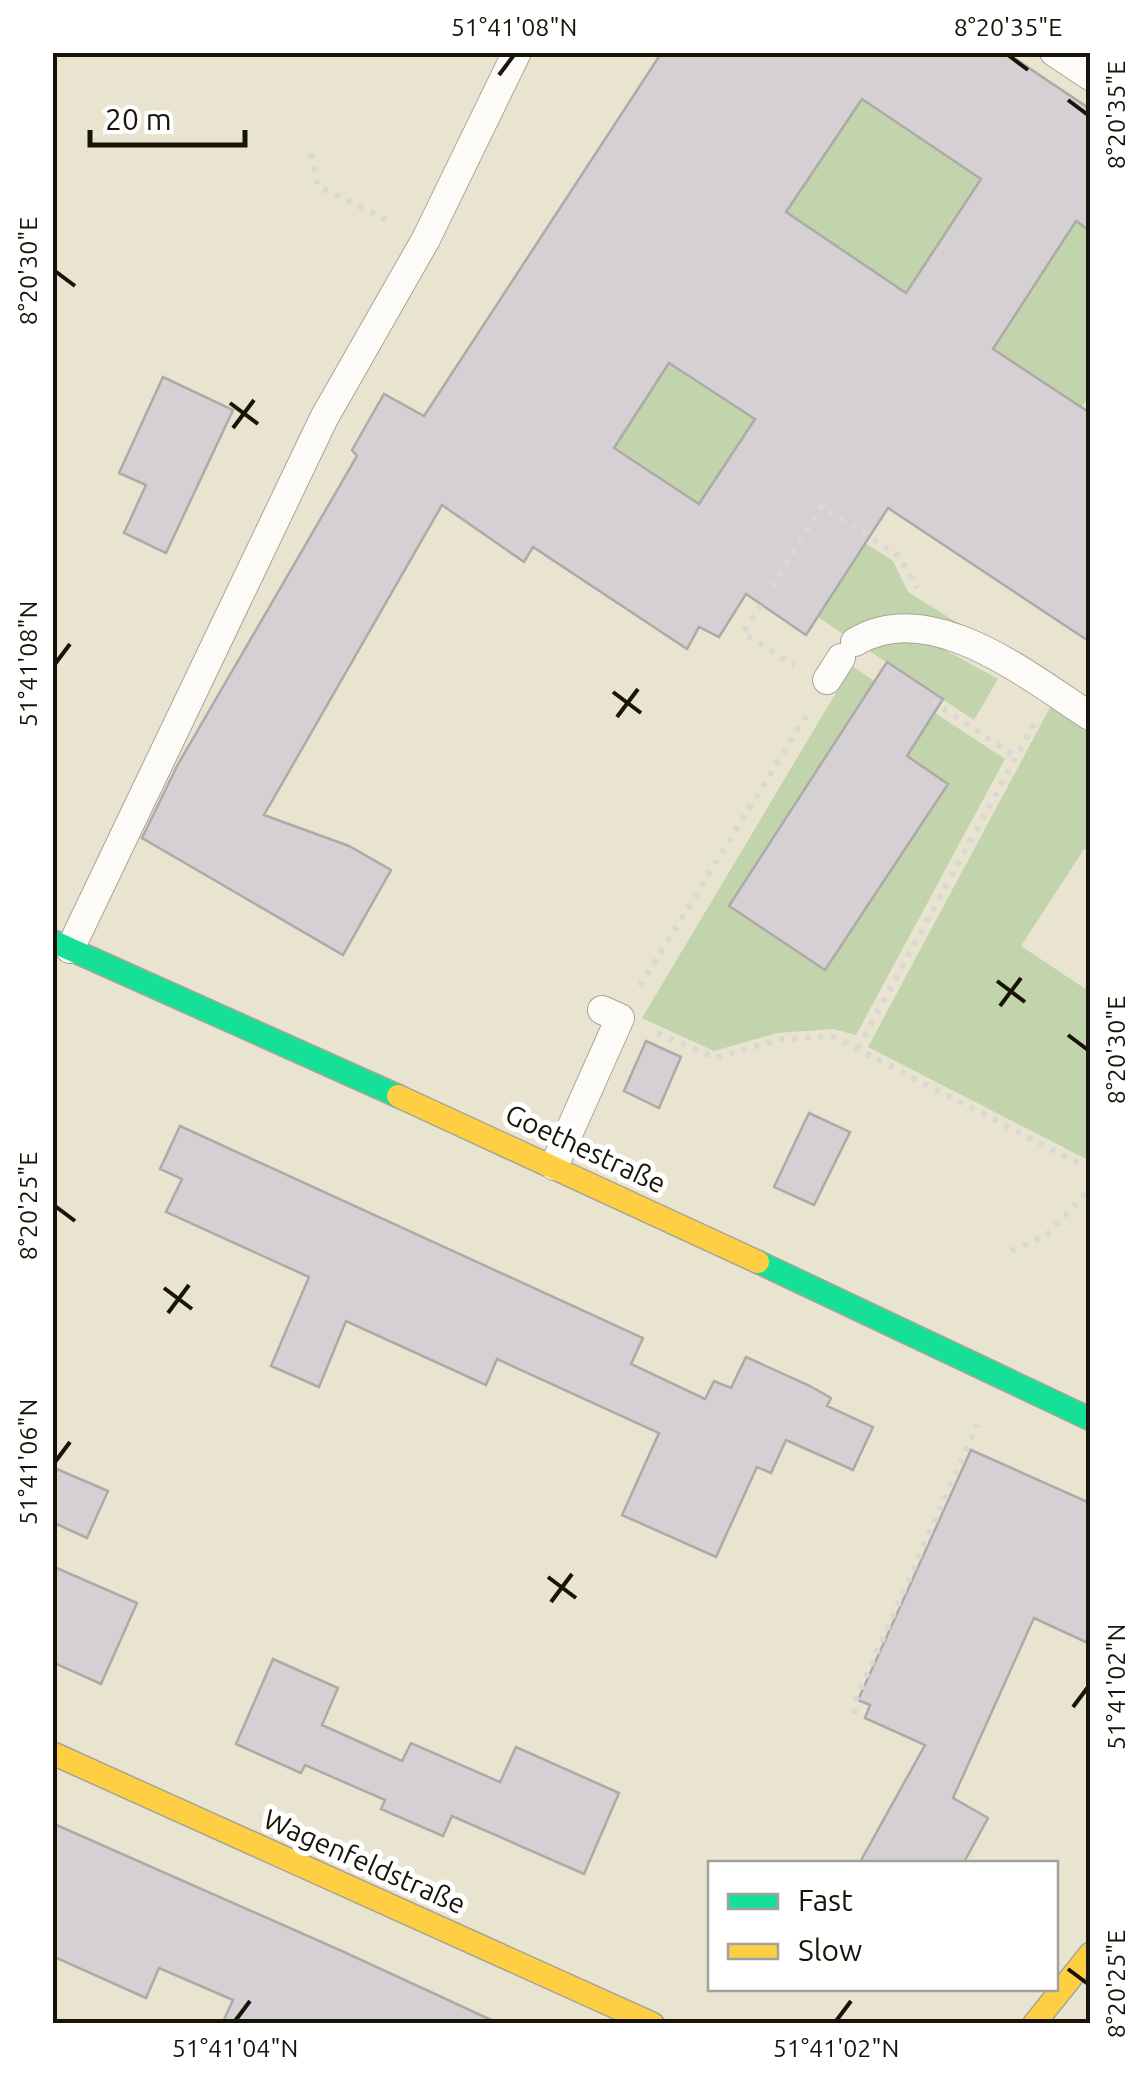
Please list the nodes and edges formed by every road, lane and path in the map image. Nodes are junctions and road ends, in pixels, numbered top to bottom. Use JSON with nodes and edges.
{"nodes":[{"id":1,"x":517,"y":52,"type":"edge"},
{"id":2,"x":1054,"y":52,"type":"edge"},
{"id":3,"x":1090,"y":76,"type":"edge"},
{"id":4,"x":311,"y":154,"type":"dead end"},
{"id":5,"x":426,"y":239,"type":"junction"},
{"id":6,"x":822,"y":506,"type":"dead end"},
{"id":7,"x":772,"y":587,"type":"dead end"},
{"id":8,"x":761,"y":604,"type":"dead end"},
{"id":9,"x":836,"y":667,"type":"junction"},
{"id":10,"x":1052,"y":691,"type":"junction"},
{"id":11,"x":932,"y":702,"type":"dead end"},
{"id":12,"x":1090,"y":716,"type":"edge"},
{"id":13,"x":1016,"y":757,"type":"junction"},
{"id":14,"x":61,"y":945,"type":"edge"},
{"id":15,"x":611,"y":1014,"type":"junction"},
{"id":16,"x":858,"y":1048,"type":"junction"},
{"id":17,"x":554,"y":1166,"type":"junction"},
{"id":18,"x":1090,"y":1169,"type":"edge"},
{"id":19,"x":1090,"y":1189,"type":"edge"},
{"id":20,"x":1011,"y":1251,"type":"dead end"},
{"id":21,"x":1000,"y":1379,"type":"junction"},
{"id":22,"x":1090,"y":1419,"type":"edge"},
{"id":23,"x":854,"y":1714,"type":"dead end"},
{"id":24,"x":52,"y":1753,"type":"edge"},
{"id":25,"x":1090,"y":1954,"type":"edge"},
{"id":26,"x":653,"y":2024,"type":"edge"},
{"id":27,"x":1034,"y":2024,"type":"edge"}],
"edges":[{"from":1,"to":5,"type":"lane"},
{"from":2,"to":3,"type":"lane"},
{"from":4,"to":5,"type":"path"},
{"from":5,"to":14,"type":"lane"},
{"from":6,"to":7,"type":"path"},
{"from":8,"to":9,"type":"path"},
{"from":9,"to":10,"type":"lane"},
{"from":9,"to":15,"type":"path"},
{"from":10,"to":12,"type":"lane"},
{"from":10,"to":13,"type":"path"},
{"from":11,"to":13,"type":"path"},
{"from":13,"to":16,"type":"path"},
{"from":14,"to":17,"type":"street","name":"Goethestraße"},
{"from":15,"to":16,"type":"path"},
{"from":15,"to":17,"type":"lane"},
{"from":16,"to":18,"type":"path"},
{"from":17,"to":21,"type":"street","name":"Goethestraße"},
{"from":19,"to":20,"type":"path"},
{"from":21,"to":22,"type":"street","name":"Goethestraße"},
{"from":21,"to":23,"type":"path"},
{"from":24,"to":26,"type":"street","name":"Wagenfeldstraße"},
{"from":25,"to":27,"type":"street"}]}
